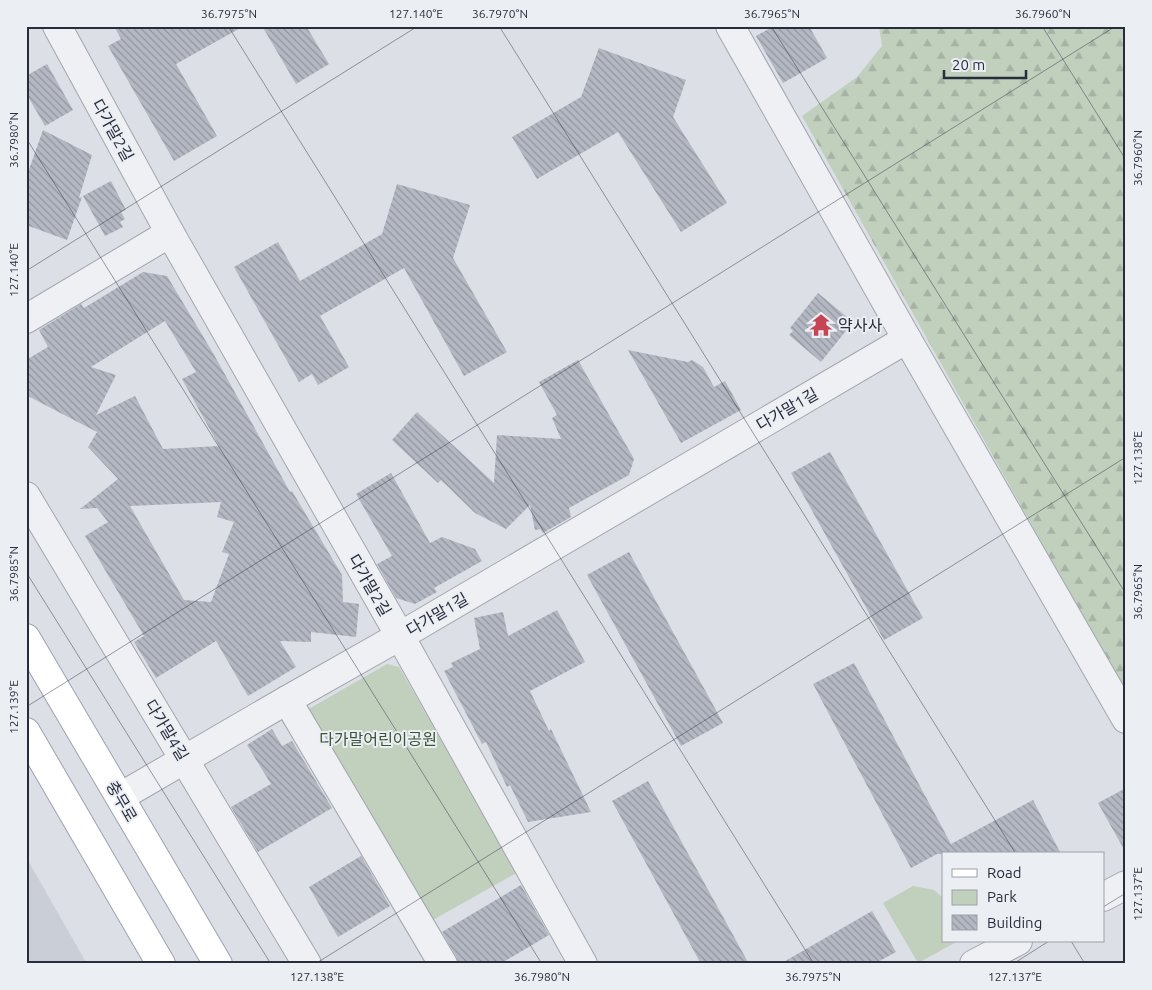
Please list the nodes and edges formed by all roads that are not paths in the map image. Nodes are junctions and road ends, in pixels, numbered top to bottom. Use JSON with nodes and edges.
{"nodes":[{"id":1,"x":57,"y":26,"type":"edge"},
{"id":2,"x":730,"y":26,"type":"edge"},
{"id":3,"x":170,"y":233,"type":"junction"},
{"id":4,"x":26,"y":319,"type":"edge"},
{"id":5,"x":907,"y":339,"type":"junction"},
{"id":6,"x":26,"y":496,"type":"edge"},
{"id":7,"x":400,"y":636,"type":"junction"},
{"id":8,"x":26,"y":638,"type":"edge"},
{"id":9,"x":287,"y":700,"type":"junction"},
{"id":10,"x":1126,"y":719,"type":"edge"},
{"id":11,"x":29,"y":743,"type":"edge"},
{"id":12,"x":184,"y":759,"type":"junction"},
{"id":13,"x":120,"y":797,"type":"junction"},
{"id":14,"x":1126,"y":885,"type":"edge"},
{"id":15,"x":1104,"y":896,"type":"edge"},
{"id":16,"x":1016,"y":942,"type":"edge"},
{"id":17,"x":161,"y":964,"type":"edge"},
{"id":18,"x":218,"y":964,"type":"edge"},
{"id":19,"x":307,"y":964,"type":"edge"},
{"id":20,"x":443,"y":964,"type":"edge"},
{"id":21,"x":583,"y":964,"type":"edge"},
{"id":22,"x":974,"y":964,"type":"edge"}],
"edges":[{"from":1,"to":3,"type":"street","name":"다가말2길"},
{"from":2,"to":5,"type":"street"},
{"from":3,"to":4,"type":"street"},
{"from":3,"to":7,"type":"street","name":"다가말2길"},
{"from":5,"to":7,"type":"street","name":"다가말1길"},
{"from":5,"to":10,"type":"street"},
{"from":6,"to":12,"type":"street","name":"다가말4길"},
{"from":7,"to":9,"type":"street","name":"다가말1길"},
{"from":7,"to":21,"type":"street","name":"다가말2길"},
{"from":8,"to":13,"type":"main road","name":"충무로"},
{"from":9,"to":12,"type":"street","name":"다가말1길"},
{"from":9,"to":20,"type":"street"},
{"from":11,"to":17,"type":"main road"},
{"from":12,"to":13,"type":"street","name":"다가말1길"},
{"from":12,"to":19,"type":"street","name":"다가말4길"},
{"from":13,"to":18,"type":"main road","name":"충무로"},
{"from":14,"to":15,"type":"street"},
{"from":16,"to":22,"type":"street"}]}
